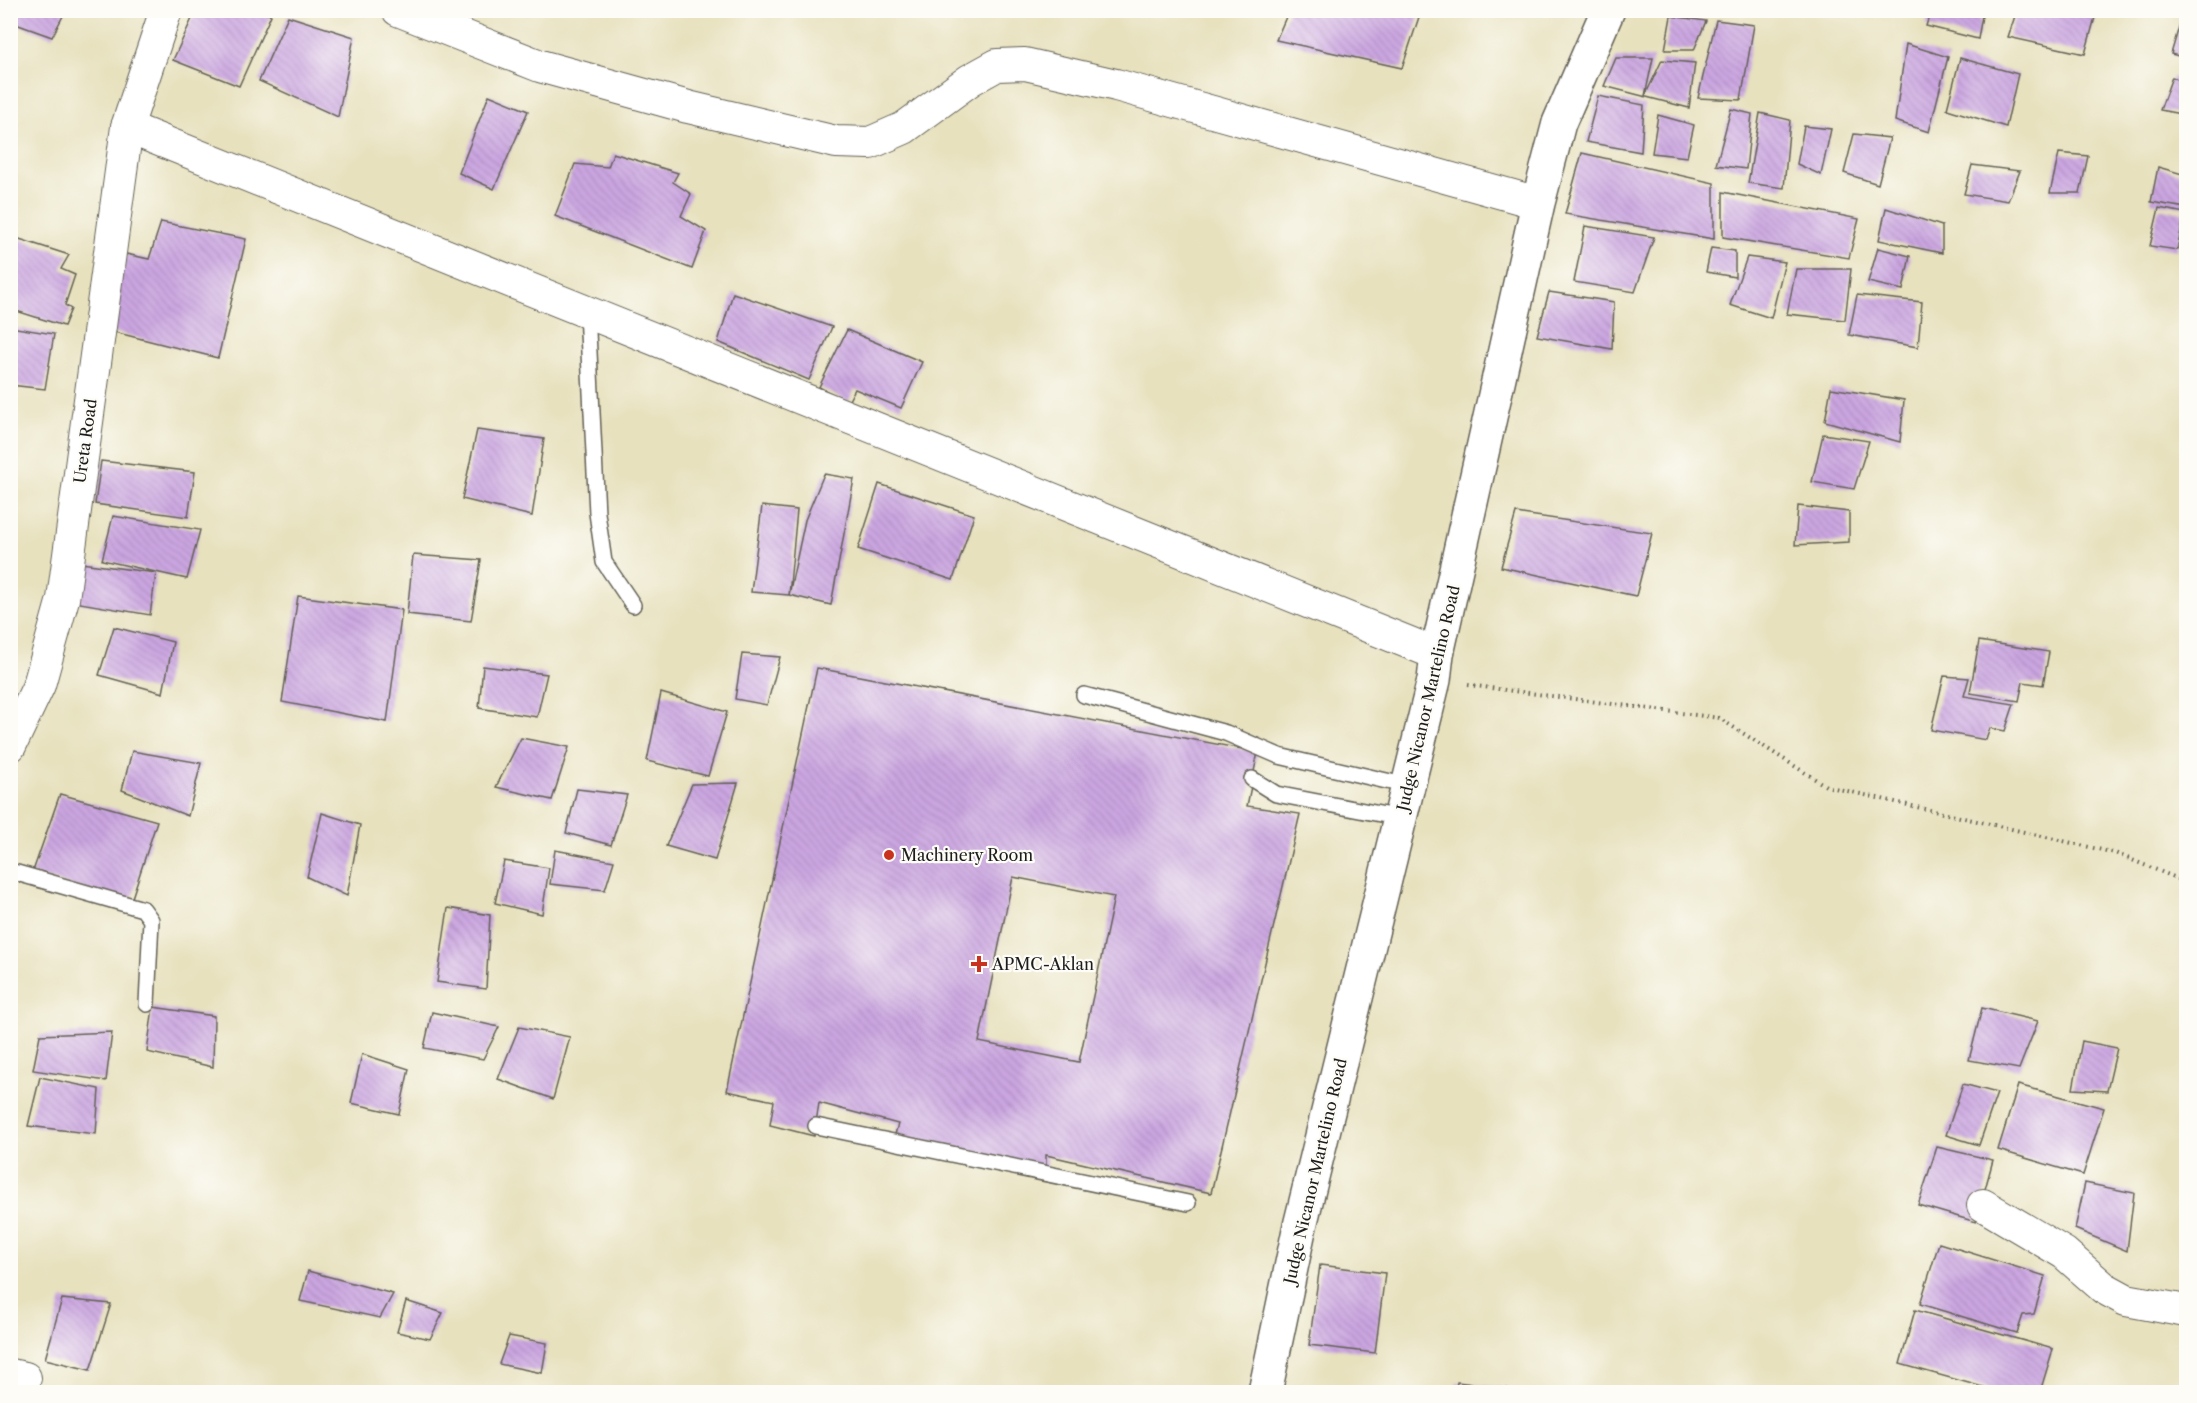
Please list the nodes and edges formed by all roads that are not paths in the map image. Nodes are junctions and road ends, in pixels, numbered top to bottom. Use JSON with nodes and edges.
{"nodes":[{"id":1,"x":166,"y":10,"type":"edge"},
{"id":2,"x":398,"y":10,"type":"edge"},
{"id":3,"x":1608,"y":10,"type":"edge"},
{"id":4,"x":127,"y":127,"type":"junction"},
{"id":5,"x":1538,"y":203,"type":"junction"},
{"id":6,"x":587,"y":312,"type":"junction"},
{"id":7,"x":633,"y":605,"type":"dead end"},
{"id":8,"x":1436,"y":667,"type":"junction"},
{"id":9,"x":1084,"y":695,"type":"dead end"},
{"id":10,"x":10,"y":746,"type":"edge"},
{"id":11,"x":1252,"y":779,"type":"dead end"},
{"id":12,"x":1408,"y":786,"type":"junction"},
{"id":13,"x":1401,"y":818,"type":"junction"},
{"id":14,"x":10,"y":871,"type":"edge"},
{"id":15,"x":147,"y":1004,"type":"dead end"},
{"id":16,"x":816,"y":1126,"type":"dead end"},
{"id":17,"x":1188,"y":1203,"type":"dead end"},
{"id":18,"x":1983,"y":1205,"type":"dead end"},
{"id":19,"x":2187,"y":1311,"type":"edge"},
{"id":20,"x":1265,"y":1392,"type":"edge"}],
"edges":[{"from":1,"to":4,"type":"street","name":"Ureta Road"},
{"from":2,"to":5,"type":"street"},
{"from":3,"to":5,"type":"main road","name":"Judge Nicanor Martelino Road"},
{"from":4,"to":6,"type":"street"},
{"from":4,"to":10,"type":"street","name":"Ureta Road"},
{"from":5,"to":8,"type":"main road","name":"Judge Nicanor Martelino Road"},
{"from":6,"to":7,"type":"lane"},
{"from":6,"to":8,"type":"street"},
{"from":8,"to":12,"type":"main road","name":"Judge Nicanor Martelino Road"},
{"from":9,"to":12,"type":"lane"},
{"from":11,"to":13,"type":"lane"},
{"from":12,"to":13,"type":"main road","name":"Judge Nicanor Martelino Road"},
{"from":13,"to":20,"type":"main road","name":"Judge Nicanor Martelino Road"},
{"from":14,"to":15,"type":"lane"},
{"from":16,"to":17,"type":"lane"},
{"from":18,"to":19,"type":"street"}]}
